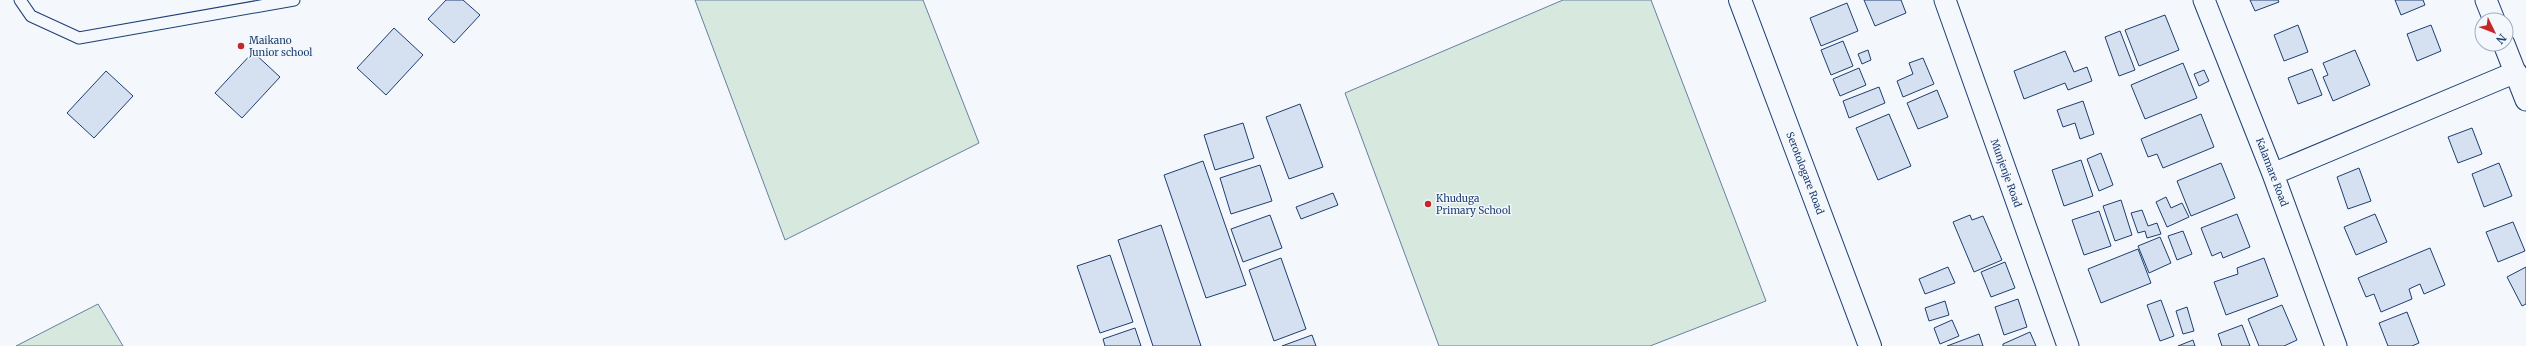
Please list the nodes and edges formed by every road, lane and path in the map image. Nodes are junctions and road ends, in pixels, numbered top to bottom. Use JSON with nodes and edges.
{"nodes":[{"id":1,"x":20,"y":0,"type":"edge"},
{"id":2,"x":294,"y":0,"type":"edge"},
{"id":3,"x":1740,"y":0,"type":"edge"},
{"id":4,"x":1945,"y":0,"type":"edge"},
{"id":5,"x":2204,"y":0,"type":"edge"},
{"id":6,"x":2486,"y":0,"type":"edge"},
{"id":7,"x":2491,"y":12,"type":"edge"},
{"id":8,"x":2507,"y":52,"type":"edge"},
{"id":9,"x":2516,"y":72,"type":"junction"},
{"id":10,"x":2526,"y":100,"type":"edge"},
{"id":11,"x":2273,"y":174,"type":"junction"},
{"id":12,"x":1870,"y":346,"type":"edge"},
{"id":13,"x":2068,"y":346,"type":"edge"},
{"id":14,"x":2336,"y":346,"type":"edge"}],
"edges":[{"from":1,"to":2,"type":"lane"},
{"from":3,"to":12,"type":"street","name":"Serotologare Road"},
{"from":4,"to":13,"type":"street","name":"Munjenje Road"},
{"from":5,"to":11,"type":"street","name":"Kalamare Road"},
{"from":6,"to":7,"type":"street"},
{"from":8,"to":9,"type":"street"},
{"from":9,"to":10,"type":"street"},
{"from":9,"to":11,"type":"street"},
{"from":11,"to":14,"type":"street","name":"Kalamare Road"}]}
